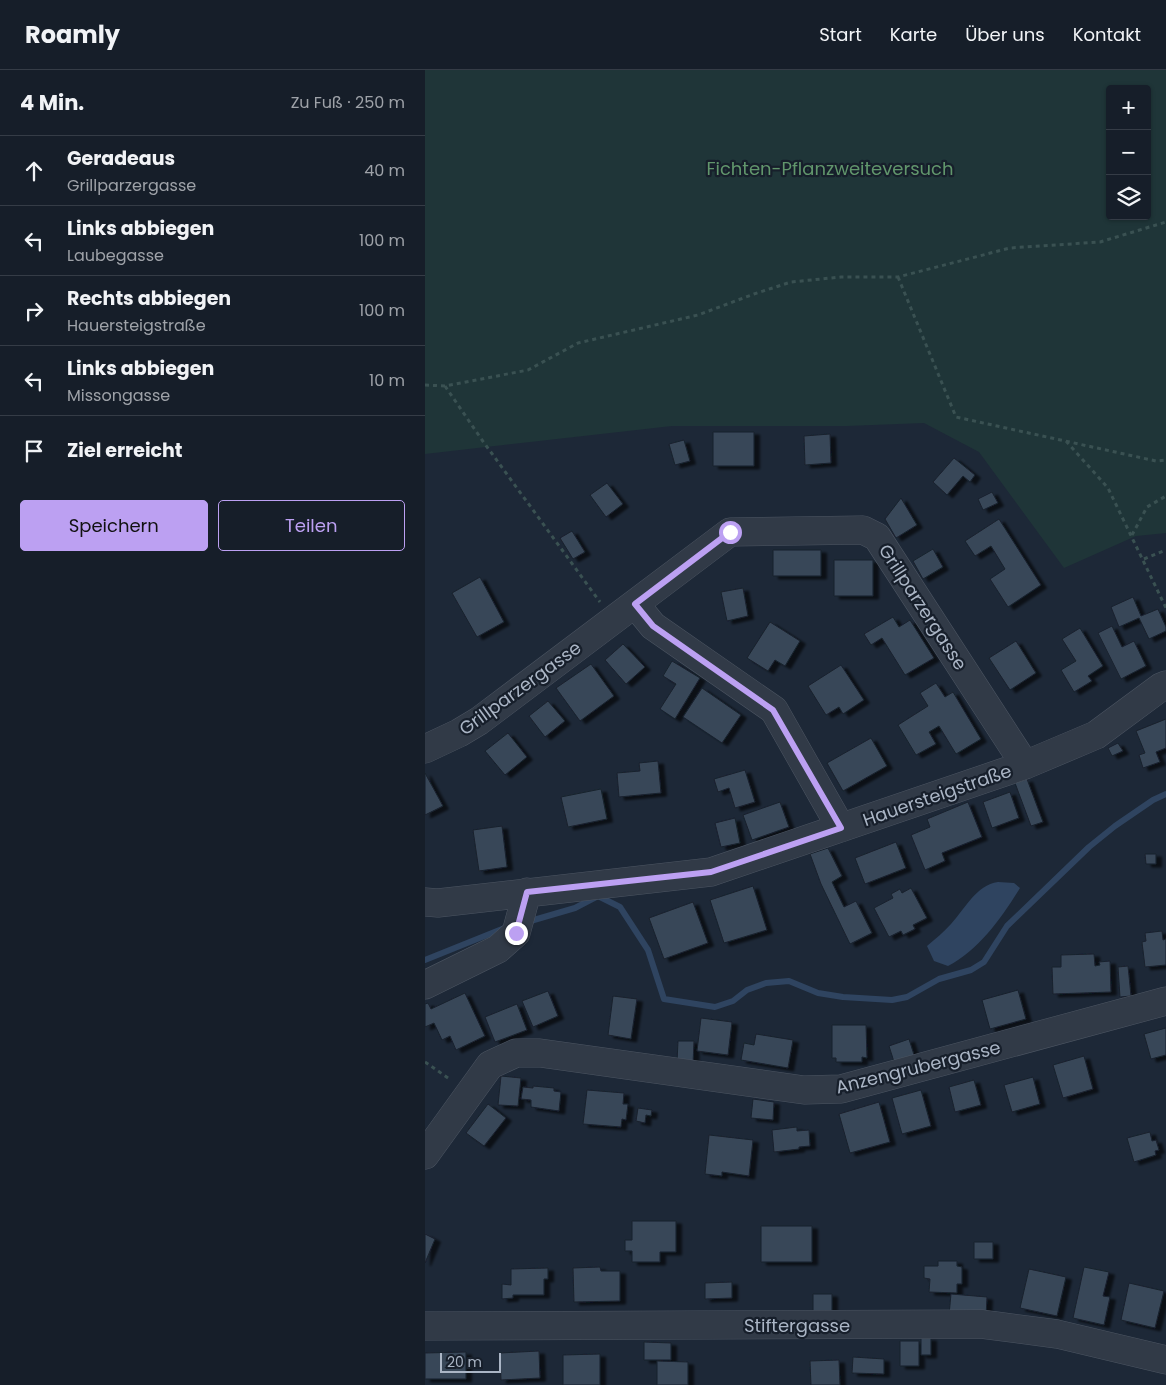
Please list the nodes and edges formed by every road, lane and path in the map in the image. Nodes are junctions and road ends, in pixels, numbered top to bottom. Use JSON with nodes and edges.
{"nodes":[{"id":1,"x":1166,"y":222,"type":"edge"},
{"id":2,"x":898,"y":277,"type":"junction"},
{"id":3,"x":425,"y":385,"type":"edge"},
{"id":4,"x":445,"y":386,"type":"junction"},
{"id":5,"x":1066,"y":441,"type":"junction"},
{"id":6,"x":1166,"y":460,"type":"edge"},
{"id":7,"x":1166,"y":496,"type":"edge"},
{"id":8,"x":1132,"y":536,"type":"junction"},
{"id":9,"x":1166,"y":550,"type":"edge"},
{"id":10,"x":1143,"y":559,"type":"junction"},
{"id":11,"x":635,"y":604,"type":"junction"},
{"id":12,"x":1166,"y":608,"type":"edge"},
{"id":13,"x":613,"y":620,"type":"junction"},
{"id":14,"x":1166,"y":685,"type":"edge"},
{"id":15,"x":425,"y":749,"type":"edge"},
{"id":16,"x":1025,"y":765,"type":"junction"},
{"id":17,"x":841,"y":828,"type":"junction"},
{"id":18,"x":425,"y":902,"type":"edge"},
{"id":19,"x":523,"y":907,"type":"junction"},
{"id":20,"x":425,"y":985,"type":"edge"},
{"id":21,"x":1166,"y":1001,"type":"edge"},
{"id":22,"x":425,"y":1062,"type":"edge"},
{"id":23,"x":469,"y":1094,"type":"junction"},
{"id":24,"x":425,"y":1155,"type":"edge"},
{"id":25,"x":425,"y":1326,"type":"edge"},
{"id":26,"x":1166,"y":1360,"type":"edge"}],
"edges":[{"from":1,"to":2,"type":"path"},
{"from":2,"to":4,"type":"path"},
{"from":2,"to":5,"type":"path"},
{"from":3,"to":4,"type":"path"},
{"from":4,"to":13,"type":"path"},
{"from":5,"to":6,"type":"path"},
{"from":5,"to":8,"type":"path"},
{"from":7,"to":8,"type":"path"},
{"from":8,"to":10,"type":"path"},
{"from":9,"to":10,"type":"path"},
{"from":10,"to":12,"type":"path"},
{"from":11,"to":13,"type":"street","name":"Grillparzergasse"},
{"from":11,"to":16,"type":"street","name":"Grillparzergasse"},
{"from":11,"to":17,"type":"street"},
{"from":13,"to":15,"type":"street","name":"Grillparzergasse"},
{"from":14,"to":16,"type":"street","name":"Hauersteigstraße"},
{"from":16,"to":17,"type":"street","name":"Hauersteigstraße"},
{"from":17,"to":19,"type":"street","name":"Hauersteigstraße"},
{"from":18,"to":19,"type":"street","name":"Hauersteigstraße"},
{"from":19,"to":20,"type":"street"},
{"from":21,"to":23,"type":"street","name":"Anzengrubergasse"},
{"from":22,"to":23,"type":"path"},
{"from":23,"to":24,"type":"street"},
{"from":25,"to":26,"type":"street","name":"Stiftergasse"}]}
